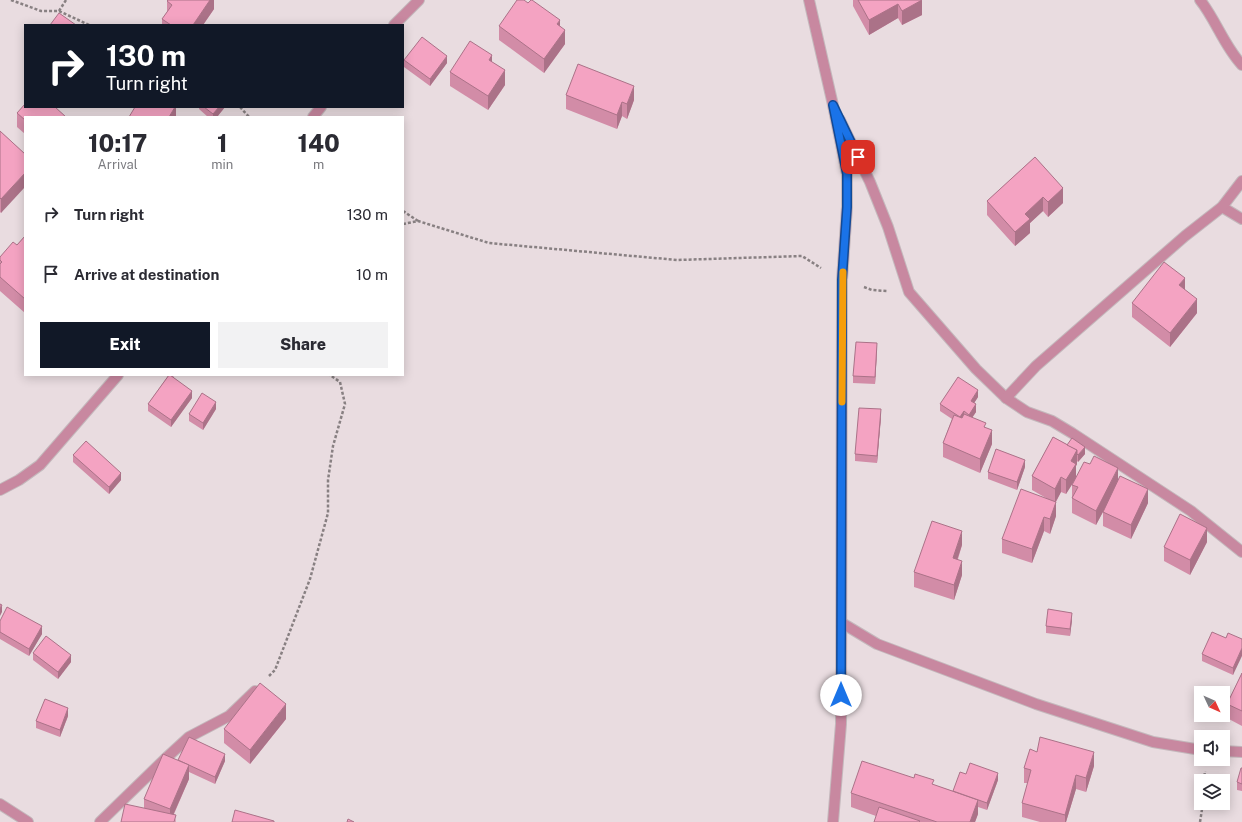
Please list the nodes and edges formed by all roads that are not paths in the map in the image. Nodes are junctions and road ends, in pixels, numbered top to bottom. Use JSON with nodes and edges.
{"nodes":[{"id":1,"x":419,"y":0,"type":"edge"},
{"id":2,"x":809,"y":0,"type":"edge"},
{"id":3,"x":1200,"y":0,"type":"edge"},
{"id":4,"x":395,"y":24,"type":"edge"},
{"id":5,"x":1242,"y":65,"type":"edge"},
{"id":6,"x":833,"y":105,"type":"junction"},
{"id":7,"x":320,"y":108,"type":"edge"},
{"id":8,"x":313,"y":116,"type":"edge"},
{"id":9,"x":1242,"y":181,"type":"edge"},
{"id":10,"x":1222,"y":207,"type":"junction"},
{"id":11,"x":1242,"y":219,"type":"edge"},
{"id":12,"x":117,"y":376,"type":"edge"},
{"id":13,"x":1006,"y":398,"type":"junction"},
{"id":14,"x":0,"y":490,"type":"edge"},
{"id":15,"x":1242,"y":552,"type":"edge"},
{"id":16,"x":842,"y":623,"type":"junction"},
{"id":17,"x":255,"y":692,"type":"edge"},
{"id":18,"x":1194,"y":749,"type":"edge"},
{"id":19,"x":1230,"y":752,"type":"edge"},
{"id":20,"x":1242,"y":752,"type":"edge"},
{"id":21,"x":0,"y":804,"type":"edge"},
{"id":22,"x":28,"y":822,"type":"edge"},
{"id":23,"x":100,"y":822,"type":"edge"},
{"id":24,"x":833,"y":822,"type":"edge"}],
"edges":[{"from":1,"to":4,"type":"street"},
{"from":2,"to":6,"type":"street"},
{"from":3,"to":5,"type":"street"},
{"from":6,"to":13,"type":"street"},
{"from":6,"to":16,"type":"street"},
{"from":7,"to":8,"type":"street"},
{"from":9,"to":10,"type":"street"},
{"from":10,"to":11,"type":"street"},
{"from":10,"to":13,"type":"street"},
{"from":12,"to":14,"type":"street"},
{"from":13,"to":15,"type":"street"},
{"from":16,"to":18,"type":"street"},
{"from":16,"to":24,"type":"street"},
{"from":17,"to":23,"type":"street"},
{"from":19,"to":20,"type":"street"},
{"from":21,"to":22,"type":"street"}]}
